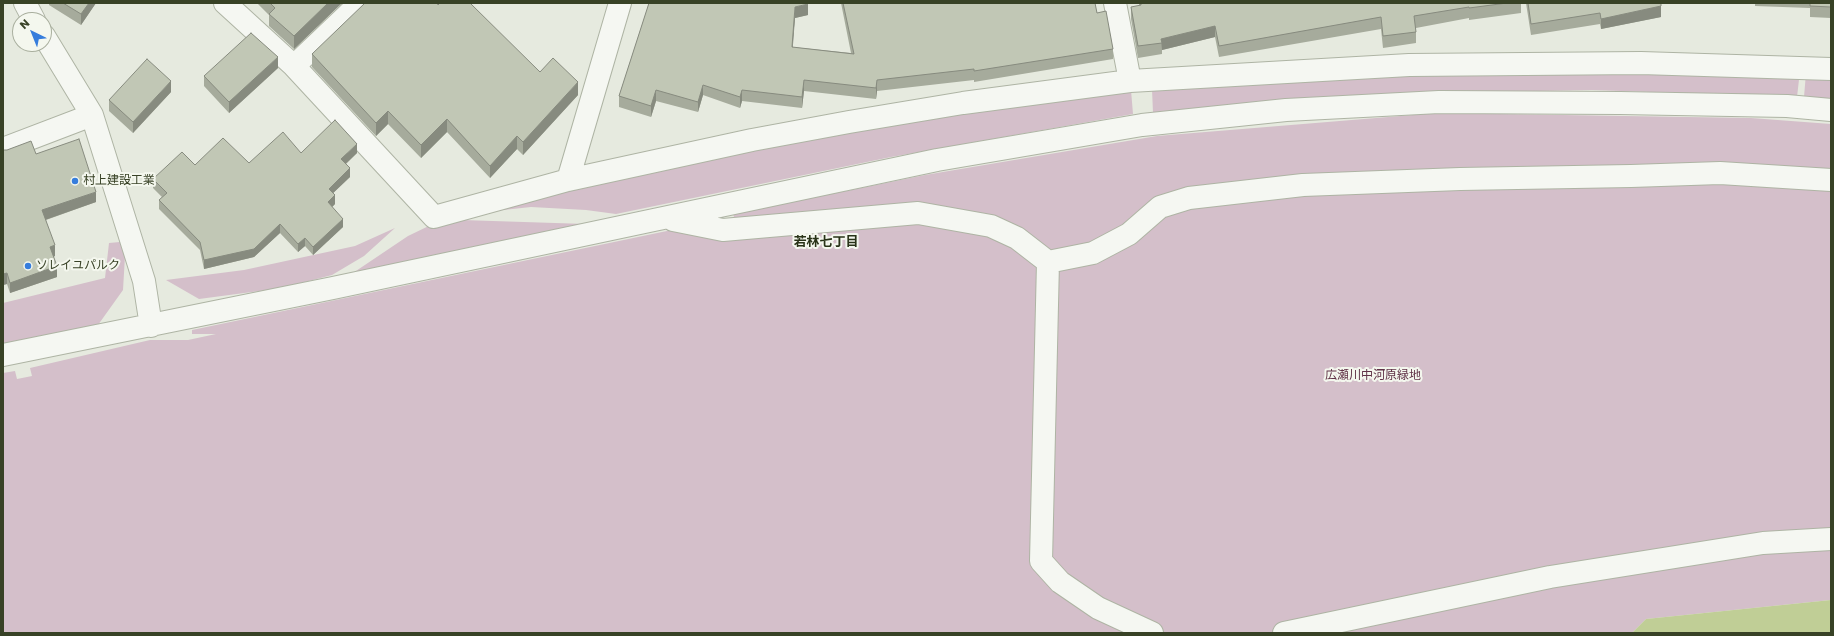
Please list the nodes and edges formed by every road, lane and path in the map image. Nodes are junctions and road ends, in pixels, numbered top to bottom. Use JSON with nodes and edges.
{"nodes":[{"id":1,"x":25,"y":3,"type":"edge"},
{"id":2,"x":225,"y":3,"type":"edge"},
{"id":3,"x":360,"y":3,"type":"edge"},
{"id":4,"x":620,"y":3,"type":"edge"},
{"id":5,"x":1115,"y":3,"type":"edge"},
{"id":6,"x":30,"y":12,"type":"edge"},
{"id":7,"x":52,"y":49,"type":"edge"},
{"id":8,"x":294,"y":66,"type":"junction"},
{"id":9,"x":1831,"y":69,"type":"edge"},
{"id":10,"x":1130,"y":81,"type":"junction"},
{"id":11,"x":1831,"y":110,"type":"edge"},
{"id":12,"x":92,"y":115,"type":"junction"},
{"id":13,"x":3,"y":149,"type":"edge"},
{"id":14,"x":568,"y":180,"type":"junction"},
{"id":15,"x":1831,"y":180,"type":"edge"},
{"id":16,"x":664,"y":218,"type":"junction"},
{"id":17,"x":1048,"y":262,"type":"junction"},
{"id":18,"x":150,"y":326,"type":"junction"},
{"id":19,"x":3,"y":355,"type":"edge"},
{"id":20,"x":1831,"y":539,"type":"edge"},
{"id":21,"x":1152,"y":633,"type":"edge"},
{"id":22,"x":1284,"y":633,"type":"edge"}],
"edges":[{"from":1,"to":6,"type":"street"},
{"from":2,"to":8,"type":"street"},
{"from":3,"to":8,"type":"street"},
{"from":4,"to":14,"type":"street"},
{"from":5,"to":10,"type":"street"},
{"from":7,"to":12,"type":"street"},
{"from":8,"to":14,"type":"street"},
{"from":9,"to":10,"type":"street"},
{"from":10,"to":14,"type":"street"},
{"from":11,"to":16,"type":"street"},
{"from":12,"to":13,"type":"street"},
{"from":12,"to":18,"type":"street"},
{"from":15,"to":17,"type":"street"},
{"from":16,"to":17,"type":"street"},
{"from":16,"to":18,"type":"street"},
{"from":17,"to":21,"type":"street"},
{"from":18,"to":19,"type":"street"},
{"from":20,"to":22,"type":"street"}]}
